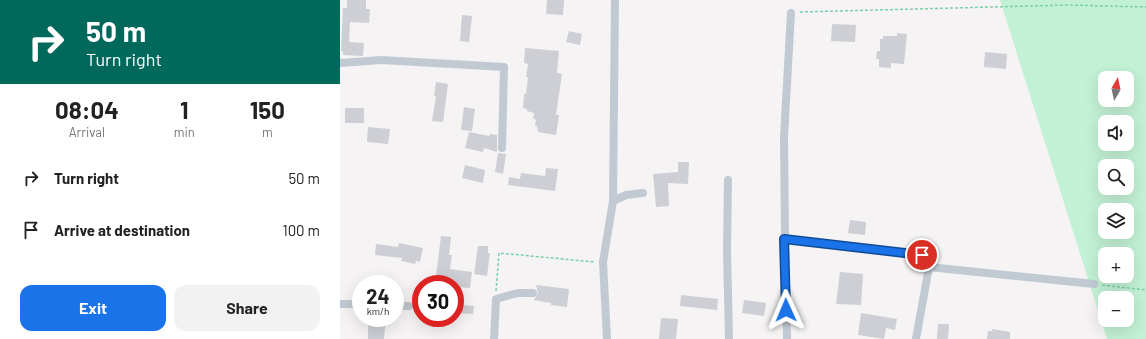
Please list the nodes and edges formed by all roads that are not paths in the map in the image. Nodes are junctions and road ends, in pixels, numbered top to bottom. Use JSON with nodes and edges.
{"nodes":[{"id":1,"x":615,"y":0,"type":"edge"},
{"id":2,"x":791,"y":12,"type":"road end"},
{"id":3,"x":340,"y":63,"type":"edge"},
{"id":4,"x":502,"y":148,"type":"dead end"},
{"id":5,"x":728,"y":180,"type":"dead end"},
{"id":6,"x":643,"y":193,"type":"dead end"},
{"id":7,"x":613,"y":202,"type":"junction"},
{"id":8,"x":784,"y":239,"type":"junction"},
{"id":9,"x":929,"y":267,"type":"junction"},
{"id":10,"x":1094,"y":284,"type":"road end"},
{"id":11,"x":532,"y":293,"type":"dead end"},
{"id":12,"x":340,"y":304,"type":"edge"},
{"id":13,"x":352,"y":304,"type":"edge"},
{"id":14,"x":404,"y":306,"type":"edge"},
{"id":15,"x":409,"y":306,"type":"dead end"},
{"id":16,"x":494,"y":339,"type":"edge"},
{"id":17,"x":607,"y":339,"type":"edge"},
{"id":18,"x":730,"y":339,"type":"edge"},
{"id":19,"x":787,"y":339,"type":"edge"},
{"id":20,"x":916,"y":339,"type":"edge"}],
"edges":[{"from":1,"to":7,"type":"street"},
{"from":2,"to":8,"type":"street"},
{"from":3,"to":4,"type":"street"},
{"from":5,"to":18,"type":"street"},
{"from":6,"to":7,"type":"street"},
{"from":7,"to":17,"type":"street"},
{"from":8,"to":9,"type":"street"},
{"from":8,"to":19,"type":"street"},
{"from":9,"to":10,"type":"street"},
{"from":9,"to":20,"type":"street"},
{"from":11,"to":16,"type":"street"},
{"from":12,"to":13,"type":"street"},
{"from":14,"to":15,"type":"street"}]}
